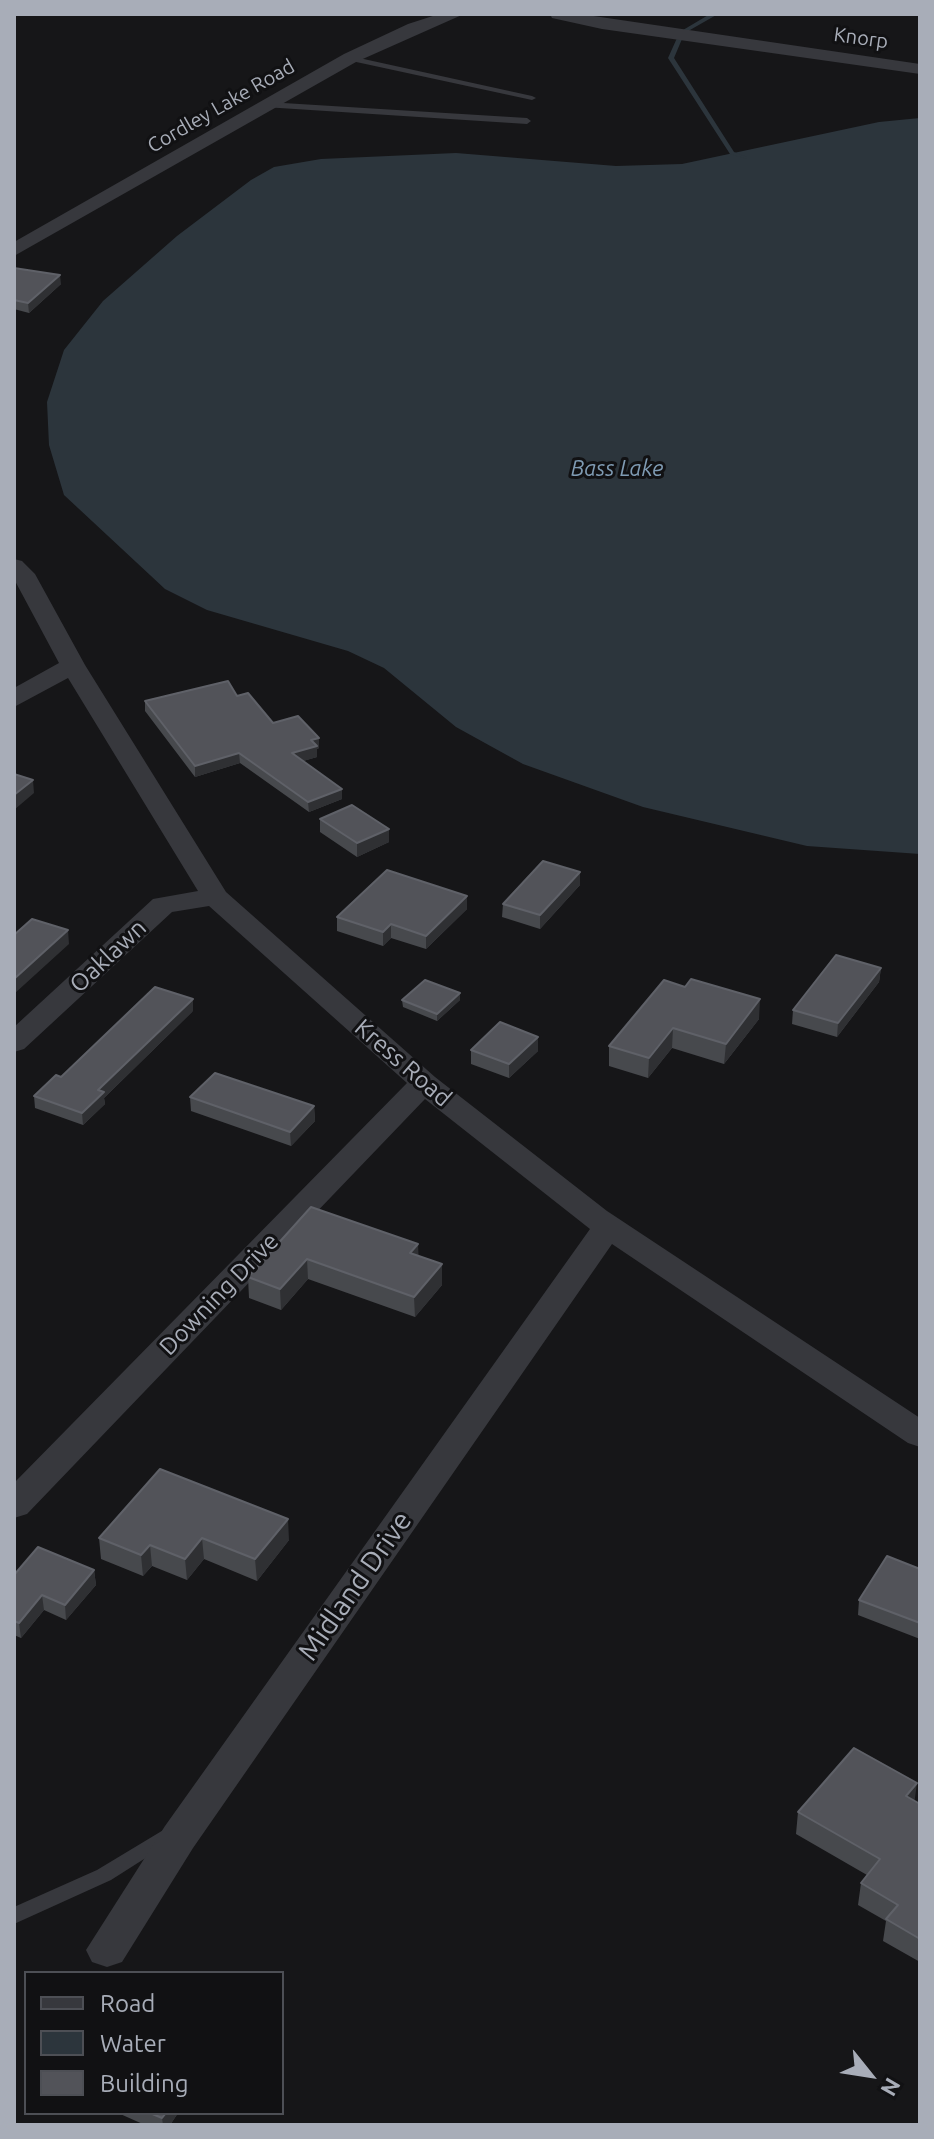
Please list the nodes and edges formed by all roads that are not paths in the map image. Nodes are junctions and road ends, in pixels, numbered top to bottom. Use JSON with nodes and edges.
{"nodes":[{"id":1,"x":456,"y":14,"type":"edge"},
{"id":2,"x":558,"y":14,"type":"edge"},
{"id":3,"x":350,"y":58,"type":"junction"},
{"id":4,"x":920,"y":69,"type":"edge"},
{"id":5,"x":532,"y":98,"type":"dead end"},
{"id":6,"x":267,"y":105,"type":"junction"},
{"id":7,"x":527,"y":121,"type":"dead end"},
{"id":8,"x":14,"y":250,"type":"edge"},
{"id":9,"x":14,"y":566,"type":"edge"},
{"id":10,"x":73,"y":665,"type":"junction"},
{"id":11,"x":14,"y":699,"type":"edge"},
{"id":12,"x":215,"y":897,"type":"junction"},
{"id":13,"x":14,"y":1043,"type":"edge"},
{"id":14,"x":424,"y":1083,"type":"junction"},
{"id":15,"x":608,"y":1226,"type":"junction"},
{"id":16,"x":920,"y":1435,"type":"edge"},
{"id":17,"x":14,"y":1505,"type":"edge"},
{"id":18,"x":191,"y":1820,"type":"junction"},
{"id":19,"x":14,"y":1916,"type":"edge"},
{"id":20,"x":107,"y":1950,"type":"dead end"}],
"edges":[{"from":1,"to":3,"type":"street","name":"Cordley Lake Road"},
{"from":2,"to":4,"type":"street","name":"Knorp"},
{"from":3,"to":5,"type":"lane"},
{"from":3,"to":6,"type":"street","name":"Cordley Lake Road"},
{"from":6,"to":7,"type":"lane"},
{"from":6,"to":8,"type":"street","name":"Cordley Lake Road"},
{"from":9,"to":10,"type":"street","name":"Kress Road"},
{"from":10,"to":11,"type":"street"},
{"from":10,"to":12,"type":"street","name":"Kress Road"},
{"from":12,"to":13,"type":"street","name":"Oaklawn"},
{"from":12,"to":14,"type":"street","name":"Kress Road"},
{"from":14,"to":15,"type":"street","name":"Kress Road"},
{"from":14,"to":17,"type":"street","name":"Downing Drive"},
{"from":15,"to":16,"type":"street","name":"Kress Road"},
{"from":15,"to":18,"type":"street","name":"Midland Drive"},
{"from":18,"to":19,"type":"lane"},
{"from":18,"to":20,"type":"street","name":"Midland Drive"}]}
